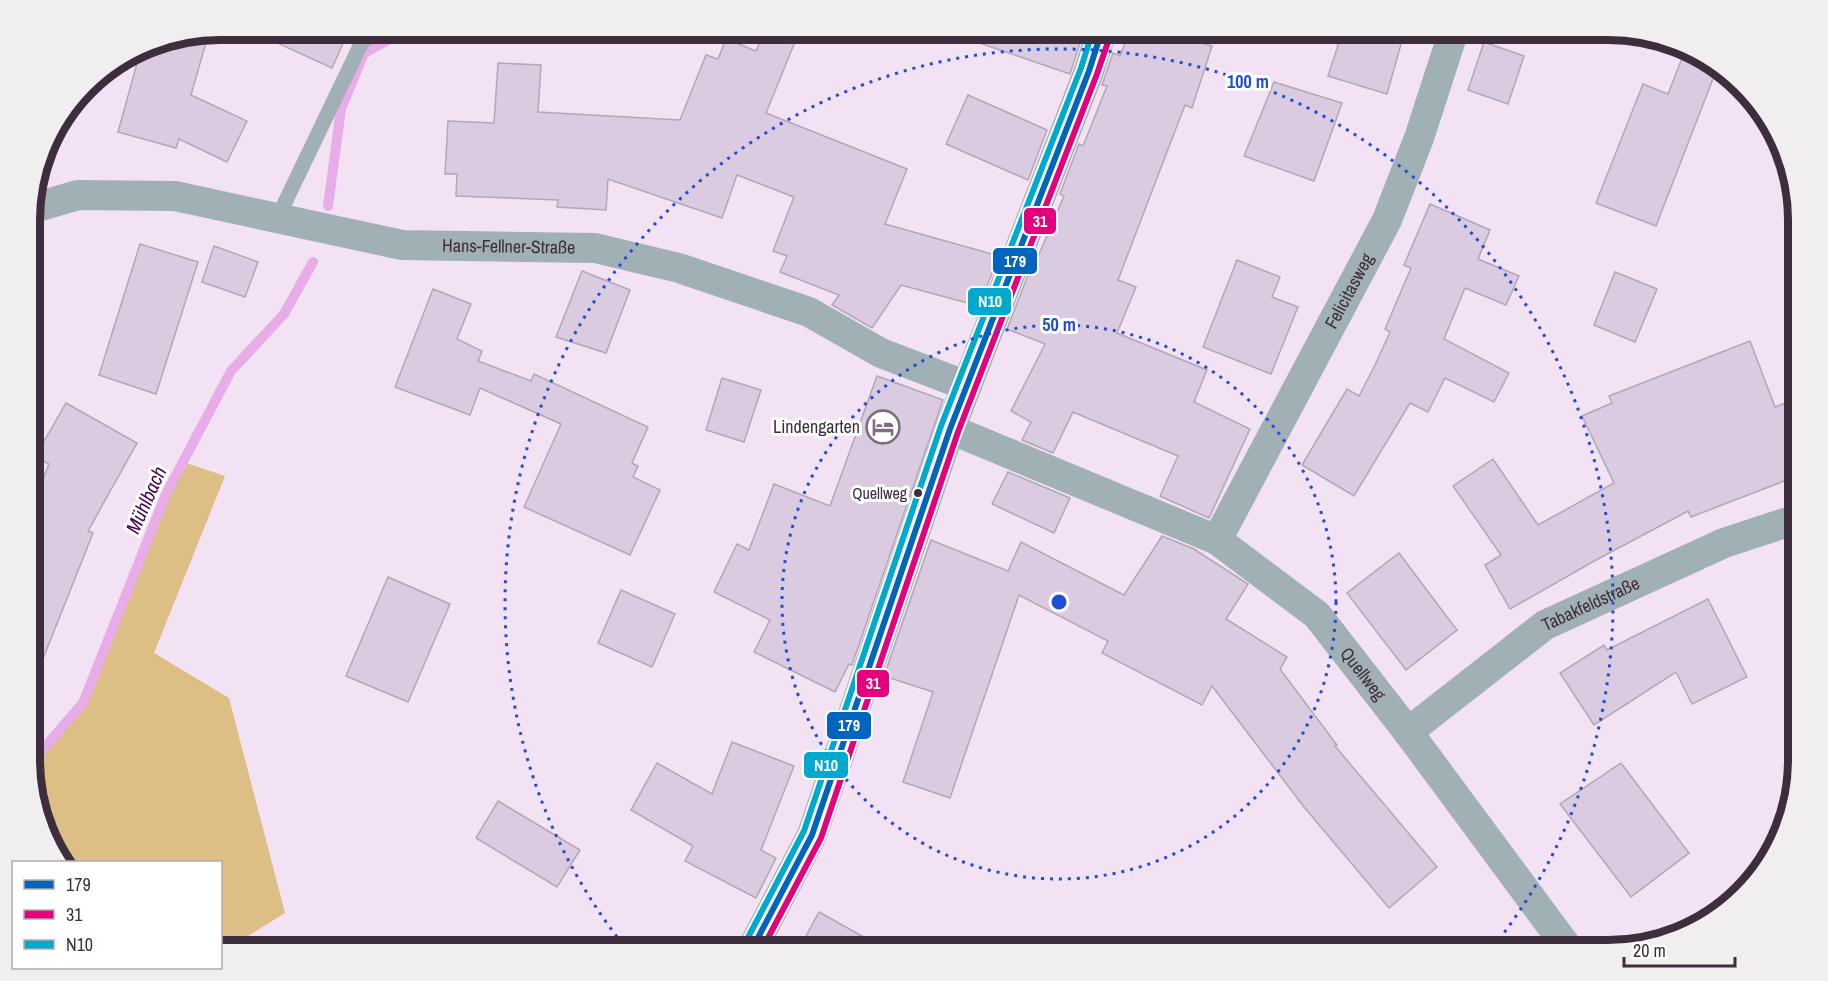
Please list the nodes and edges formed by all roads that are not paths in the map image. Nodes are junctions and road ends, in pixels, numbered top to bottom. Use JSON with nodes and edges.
{"nodes":[{"id":1,"x":1099,"y":40,"type":"edge"},
{"id":2,"x":1451,"y":40,"type":"edge"},
{"id":3,"x":364,"y":41,"type":"edge"},
{"id":4,"x":41,"y":206,"type":"edge"},
{"id":5,"x":278,"y":219,"type":"junction"},
{"id":6,"x":967,"y":386,"type":"junction"},
{"id":7,"x":950,"y":429,"type":"junction"},
{"id":8,"x":1788,"y":522,"type":"edge"},
{"id":9,"x":1217,"y":540,"type":"junction"},
{"id":10,"x":1408,"y":732,"type":"junction"},
{"id":11,"x":757,"y":940,"type":"edge"},
{"id":12,"x":1562,"y":940,"type":"edge"}],
"edges":[{"from":1,"to":6,"type":"street"},
{"from":2,"to":9,"type":"street","name":"Felicitasweg"},
{"from":3,"to":5,"type":"lane"},
{"from":4,"to":5,"type":"street","name":"Hans-Fellner-Straße"},
{"from":5,"to":6,"type":"street","name":"Hans-Fellner-Straße"},
{"from":6,"to":7,"type":"street"},
{"from":7,"to":9,"type":"street","name":"Quellweg"},
{"from":7,"to":11,"type":"street"},
{"from":8,"to":10,"type":"street","name":"Tabakfeldstraße"},
{"from":9,"to":10,"type":"street","name":"Quellweg"},
{"from":10,"to":12,"type":"street","name":"Quellweg"}]}
